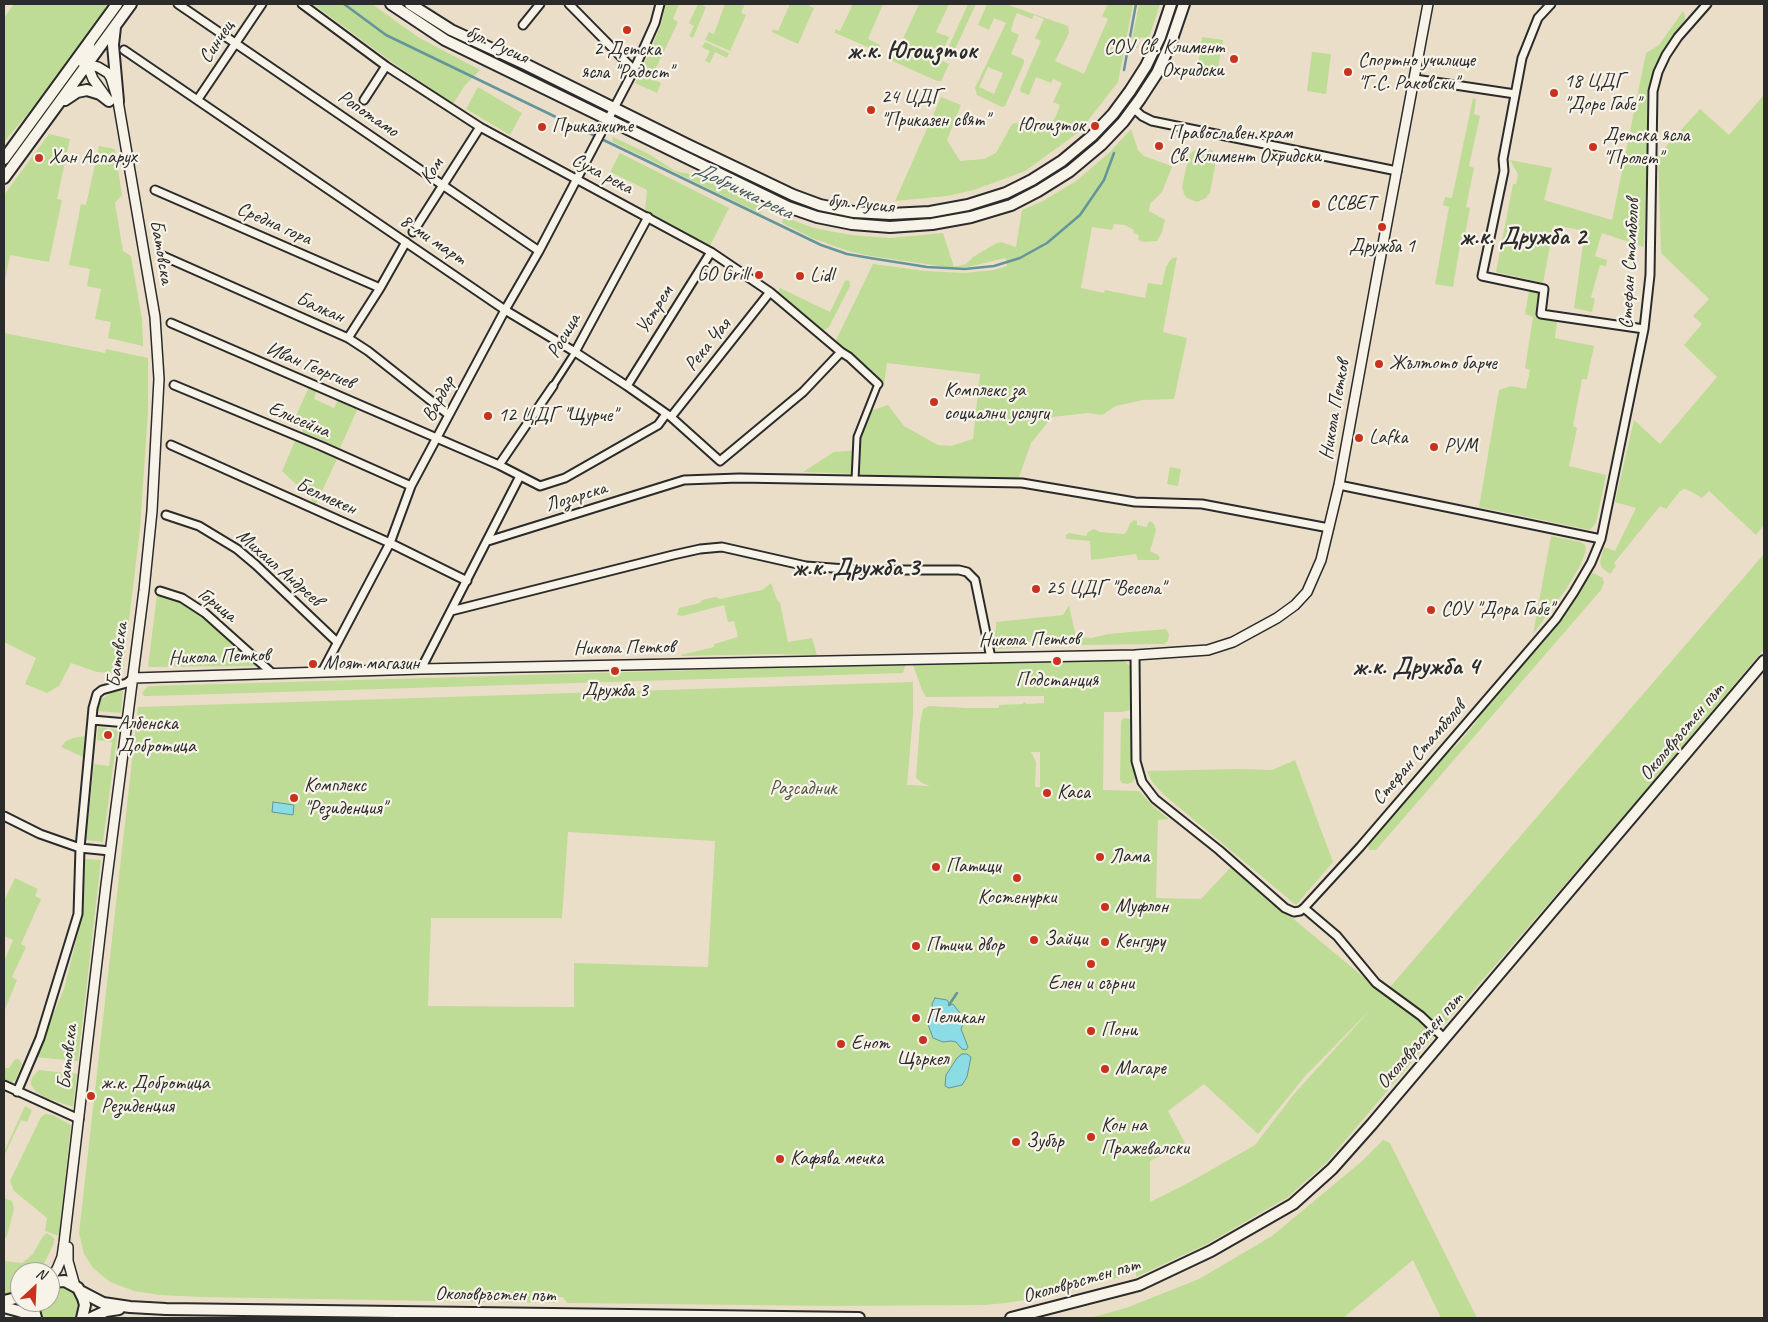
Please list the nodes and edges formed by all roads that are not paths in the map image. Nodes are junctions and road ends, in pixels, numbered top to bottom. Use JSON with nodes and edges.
{"nodes":[{"id":1,"x":117,"y":4,"type":"edge"},
{"id":2,"x":131,"y":4,"type":"edge"},
{"id":3,"x":178,"y":4,"type":"edge"},
{"id":4,"x":262,"y":4,"type":"edge"},
{"id":5,"x":302,"y":4,"type":"edge"},
{"id":6,"x":391,"y":4,"type":"edge"},
{"id":7,"x":410,"y":4,"type":"edge"},
{"id":8,"x":540,"y":4,"type":"edge"},
{"id":9,"x":568,"y":4,"type":"edge"},
{"id":10,"x":660,"y":4,"type":"edge"},
{"id":11,"x":1171,"y":4,"type":"edge"},
{"id":12,"x":1184,"y":4,"type":"edge"},
{"id":13,"x":1428,"y":4,"type":"edge"},
{"id":14,"x":1551,"y":4,"type":"edge"},
{"id":15,"x":1707,"y":4,"type":"edge"},
{"id":16,"x":116,"y":24,"type":"junction"},
{"id":17,"x":523,"y":25,"type":"dead end"},
{"id":18,"x":90,"y":41,"type":"junction"},
{"id":19,"x":236,"y":43,"type":"junction"},
{"id":20,"x":124,"y":50,"type":"dead end"},
{"id":21,"x":75,"y":61,"type":"junction"},
{"id":22,"x":87,"y":64,"type":"junction"},
{"id":23,"x":386,"y":66,"type":"junction"},
{"id":24,"x":634,"y":70,"type":"junction"},
{"id":25,"x":1415,"y":79,"type":"junction"},
{"id":26,"x":1515,"y":94,"type":"junction"},
{"id":27,"x":198,"y":99,"type":"junction"},
{"id":28,"x":364,"y":100,"type":"dead end"},
{"id":29,"x":114,"y":101,"type":"junction"},
{"id":30,"x":56,"y":107,"type":"junction"},
{"id":31,"x":614,"y":108,"type":"junction"},
{"id":32,"x":1133,"y":108,"type":"junction"},
{"id":33,"x":606,"y":123,"type":"junction"},
{"id":34,"x":480,"y":127,"type":"junction"},
{"id":35,"x":4,"y":159,"type":"edge"},
{"id":36,"x":1397,"y":171,"type":"junction"},
{"id":37,"x":4,"y":178,"type":"edge"},
{"id":38,"x":576,"y":179,"type":"junction"},
{"id":39,"x":443,"y":185,"type":"junction"},
{"id":40,"x":156,"y":190,"type":"dead end"},
{"id":41,"x":648,"y":217,"type":"junction"},
{"id":42,"x":413,"y":232,"type":"dead end"},
{"id":43,"x":406,"y":242,"type":"junction"},
{"id":44,"x":539,"y":252,"type":"junction"},
{"id":45,"x":712,"y":252,"type":"junction"},
{"id":46,"x":163,"y":256,"type":"dead end"},
{"id":47,"x":380,"y":288,"type":"junction"},
{"id":48,"x":770,"y":292,"type":"junction"},
{"id":49,"x":505,"y":310,"type":"junction"},
{"id":50,"x":171,"y":323,"type":"dead end"},
{"id":51,"x":1644,"y":329,"type":"junction"},
{"id":52,"x":348,"y":338,"type":"junction"},
{"id":53,"x":575,"y":352,"type":"junction"},
{"id":54,"x":841,"y":352,"type":"junction"},
{"id":55,"x":878,"y":384,"type":"joint"},
{"id":56,"x":174,"y":385,"type":"dead end"},
{"id":57,"x":553,"y":386,"type":"joint"},
{"id":58,"x":627,"y":386,"type":"junction"},
{"id":59,"x":449,"y":415,"type":"junction"},
{"id":60,"x":668,"y":416,"type":"junction"},
{"id":61,"x":437,"y":438,"type":"junction"},
{"id":62,"x":171,"y":445,"type":"dead end"},
{"id":63,"x":498,"y":465,"type":"junction"},
{"id":64,"x":520,"y":476,"type":"junction"},
{"id":65,"x":855,"y":480,"type":"junction"},
{"id":66,"x":1339,"y":485,"type":"junction"},
{"id":67,"x":411,"y":486,"type":"junction"},
{"id":68,"x":166,"y":515,"type":"dead end"},
{"id":69,"x":1329,"y":528,"type":"junction"},
{"id":70,"x":1601,"y":539,"type":"junction"},
{"id":71,"x":488,"y":541,"type":"junction"},
{"id":72,"x":390,"y":543,"type":"junction"},
{"id":73,"x":467,"y":581,"type":"junction"},
{"id":74,"x":160,"y":591,"type":"dead end"},
{"id":75,"x":451,"y":612,"type":"junction"},
{"id":76,"x":337,"y":642,"type":"junction"},
{"id":77,"x":136,"y":655,"type":"junction"},
{"id":78,"x":1136,"y":656,"type":"junction"},
{"id":79,"x":991,"y":658,"type":"junction"},
{"id":80,"x":1764,"y":661,"type":"edge"},
{"id":81,"x":421,"y":669,"type":"junction"},
{"id":82,"x":322,"y":672,"type":"junction"},
{"id":83,"x":272,"y":673,"type":"junction"},
{"id":84,"x":154,"y":677,"type":"junction"},
{"id":85,"x":133,"y":678,"type":"junction"},
{"id":86,"x":92,"y":720,"type":"junction"},
{"id":87,"x":127,"y":723,"type":"junction"},
{"id":88,"x":4,"y":816,"type":"edge"},
{"id":89,"x":80,"y":848,"type":"junction"},
{"id":90,"x":110,"y":851,"type":"junction"},
{"id":91,"x":1304,"y":908,"type":"junction"},
{"id":92,"x":1445,"y":1039,"type":"junction"},
{"id":93,"x":4,"y":1085,"type":"edge"},
{"id":94,"x":17,"y":1092,"type":"junction"},
{"id":95,"x":79,"y":1119,"type":"junction"},
{"id":96,"x":68,"y":1214,"type":"junction"},
{"id":97,"x":60,"y":1262,"type":"edge"},
{"id":98,"x":60,"y":1280,"type":"edge"},
{"id":99,"x":78,"y":1289,"type":"junction"},
{"id":100,"x":4,"y":1307,"type":"edge"},
{"id":101,"x":130,"y":1307,"type":"junction"},
{"id":102,"x":35,"y":1318,"type":"edge"},
{"id":103,"x":82,"y":1318,"type":"edge"},
{"id":104,"x":91,"y":1318,"type":"edge"},
{"id":105,"x":859,"y":1318,"type":"edge"},
{"id":106,"x":1011,"y":1318,"type":"edge"}],
"edges":[{"from":1,"to":18,"type":"main road"},
{"from":2,"to":16,"type":"main road"},
{"from":3,"to":19,"type":"street","name":"Ропотамо"},
{"from":4,"to":19,"type":"street","name":"Синчец"},
{"from":5,"to":23,"type":"street","name":"Суха река"},
{"from":6,"to":33,"type":"main road","name":"бул. Русия"},
{"from":7,"to":31,"type":"main road","name":"бул. Русия"},
{"from":8,"to":17,"type":"street"},
{"from":9,"to":24,"type":"street"},
{"from":10,"to":24,"type":"street"},
{"from":11,"to":31,"type":"main road","name":"бул. Русия"},
{"from":12,"to":32,"type":"main road","name":"бул. Русия"},
{"from":13,"to":25,"type":"street","name":"Никола Петков"},
{"from":14,"to":26,"type":"street"},
{"from":15,"to":51,"type":"street","name":"Стефан Стамболов"},
{"from":16,"to":22,"type":"main road"},
{"from":16,"to":29,"type":"main road"},
{"from":18,"to":21,"type":"main road"},
{"from":18,"to":22,"type":"street"},
{"from":19,"to":27,"type":"street","name":"Синчец"},
{"from":19,"to":39,"type":"street","name":"Ропотамо"},
{"from":20,"to":27,"type":"street","name":"8-ми март"},
{"from":21,"to":22,"type":"street","name":"Батовска"},
{"from":21,"to":35,"type":"main road"},
{"from":22,"to":29,"type":"street"},
{"from":22,"to":29,"type":"street","name":"Батовска"},
{"from":22,"to":30,"type":"main road"},
{"from":23,"to":28,"type":"street"},
{"from":23,"to":34,"type":"street","name":"Суха река"},
{"from":24,"to":31,"type":"street"},
{"from":25,"to":26,"type":"street"},
{"from":25,"to":36,"type":"street","name":"Никола Петков"},
{"from":26,"to":51,"type":"street"},
{"from":27,"to":43,"type":"street","name":"8-ми март"},
{"from":29,"to":30,"type":"main road"},
{"from":29,"to":77,"type":"street","name":"Батовска"},
{"from":30,"to":37,"type":"main road"},
{"from":31,"to":33,"type":"street"},
{"from":32,"to":33,"type":"main road","name":"бул. Русия"},
{"from":32,"to":36,"type":"street"},
{"from":33,"to":38,"type":"street","name":"Вардар"},
{"from":34,"to":38,"type":"street","name":"Суха река"},
{"from":34,"to":39,"type":"street","name":"Ком"},
{"from":36,"to":66,"type":"street","name":"Никола Петков"},
{"from":38,"to":41,"type":"street","name":"Суха река"},
{"from":38,"to":44,"type":"street","name":"Вардар"},
{"from":39,"to":42,"type":"street","name":"Ком"},
{"from":39,"to":44,"type":"street","name":"Ропотамо"},
{"from":40,"to":47,"type":"street","name":"Средна гора"},
{"from":41,"to":45,"type":"street","name":"Суха река"},
{"from":41,"to":53,"type":"street","name":"Росица"},
{"from":43,"to":47,"type":"street"},
{"from":43,"to":49,"type":"street","name":"8-ми март"},
{"from":44,"to":49,"type":"street","name":"Вардар"},
{"from":45,"to":48,"type":"street","name":"Суха река"},
{"from":45,"to":58,"type":"street","name":"Устрем"},
{"from":46,"to":52,"type":"street","name":"Балкан"},
{"from":47,"to":52,"type":"street"},
{"from":48,"to":54,"type":"street","name":"Суха река"},
{"from":48,"to":60,"type":"street","name":"Река Чая"},
{"from":49,"to":53,"type":"street","name":"8-ми март"},
{"from":49,"to":59,"type":"street","name":"Вардар"},
{"from":50,"to":61,"type":"street","name":"Иван Георгиев"},
{"from":51,"to":70,"type":"street","name":"Стефан Стамболов"},
{"from":52,"to":59,"type":"street","name":"Балкан"},
{"from":53,"to":57,"type":"street","name":"Росица"},
{"from":53,"to":58,"type":"street","name":"8-ми март"},
{"from":54,"to":55,"type":"street","name":"Суха река"},
{"from":54,"to":60,"type":"street","name":"8-ми март"},
{"from":55,"to":65,"type":"street"},
{"from":56,"to":67,"type":"street","name":"Елисейна"},
{"from":57,"to":63,"type":"street","name":"Росица"},
{"from":58,"to":60,"type":"street","name":"8-ми март"},
{"from":59,"to":61,"type":"street","name":"Вардар"},
{"from":60,"to":64,"type":"street","name":"Река Чая"},
{"from":61,"to":63,"type":"street"},
{"from":61,"to":67,"type":"street","name":"Вардар"},
{"from":62,"to":72,"type":"street","name":"Белмекен"},
{"from":63,"to":64,"type":"street"},
{"from":64,"to":71,"type":"street"},
{"from":65,"to":69,"type":"street","name":"Лозарска"},
{"from":65,"to":71,"type":"street","name":"Лозарска"},
{"from":66,"to":69,"type":"street","name":"Никола Петков"},
{"from":66,"to":70,"type":"street"},
{"from":67,"to":72,"type":"street","name":"Вардар"},
{"from":68,"to":76,"type":"street","name":"Михаил Андреев"},
{"from":69,"to":78,"type":"street","name":"Никола Петков"},
{"from":70,"to":91,"type":"street","name":"Стефан Стамболов"},
{"from":71,"to":73,"type":"street"},
{"from":72,"to":73,"type":"street","name":"Белмекен"},
{"from":72,"to":76,"type":"street","name":"Вардар"},
{"from":73,"to":75,"type":"street"},
{"from":74,"to":83,"type":"street","name":"Горица"},
{"from":75,"to":79,"type":"street"},
{"from":75,"to":81,"type":"street"},
{"from":76,"to":82,"type":"street","name":"Вардар"},
{"from":77,"to":84,"type":"street"},
{"from":77,"to":85,"type":"street","name":"Батовска"},
{"from":78,"to":79,"type":"street","name":"Никола Петков"},
{"from":78,"to":91,"type":"street"},
{"from":79,"to":81,"type":"street","name":"Никола Петков"},
{"from":80,"to":92,"type":"main road","name":"Околовръстен път"},
{"from":81,"to":82,"type":"street","name":"Никола Петков"},
{"from":82,"to":83,"type":"street","name":"Никола Петков"},
{"from":83,"to":84,"type":"street","name":"Никола Петков"},
{"from":84,"to":85,"type":"street","name":"Никола Петков"},
{"from":85,"to":86,"type":"street"},
{"from":85,"to":87,"type":"street","name":"Батовска"},
{"from":86,"to":87,"type":"street"},
{"from":86,"to":89,"type":"street"},
{"from":87,"to":90,"type":"street","name":"Батовска"},
{"from":88,"to":89,"type":"street"},
{"from":89,"to":90,"type":"street"},
{"from":89,"to":94,"type":"street"},
{"from":90,"to":95,"type":"street","name":"Батовска"},
{"from":91,"to":92,"type":"street"},
{"from":92,"to":106,"type":"main road","name":"Околовръстен път"},
{"from":93,"to":94,"type":"street"},
{"from":94,"to":95,"type":"street"},
{"from":95,"to":96,"type":"street","name":"Батовска"},
{"from":96,"to":97,"type":"street","name":"Батовска"},
{"from":96,"to":99,"type":"street","name":"Батовска"},
{"from":98,"to":99,"type":"main road","name":"Околовръстен път"},
{"from":99,"to":101,"type":"main road","name":"Околовръстен път"},
{"from":99,"to":103,"type":"main road"},
{"from":100,"to":102,"type":"main road"},
{"from":101,"to":104,"type":"main road","name":"Околовръстен път"},
{"from":101,"to":105,"type":"main road","name":"Околовръстен път"}]}
